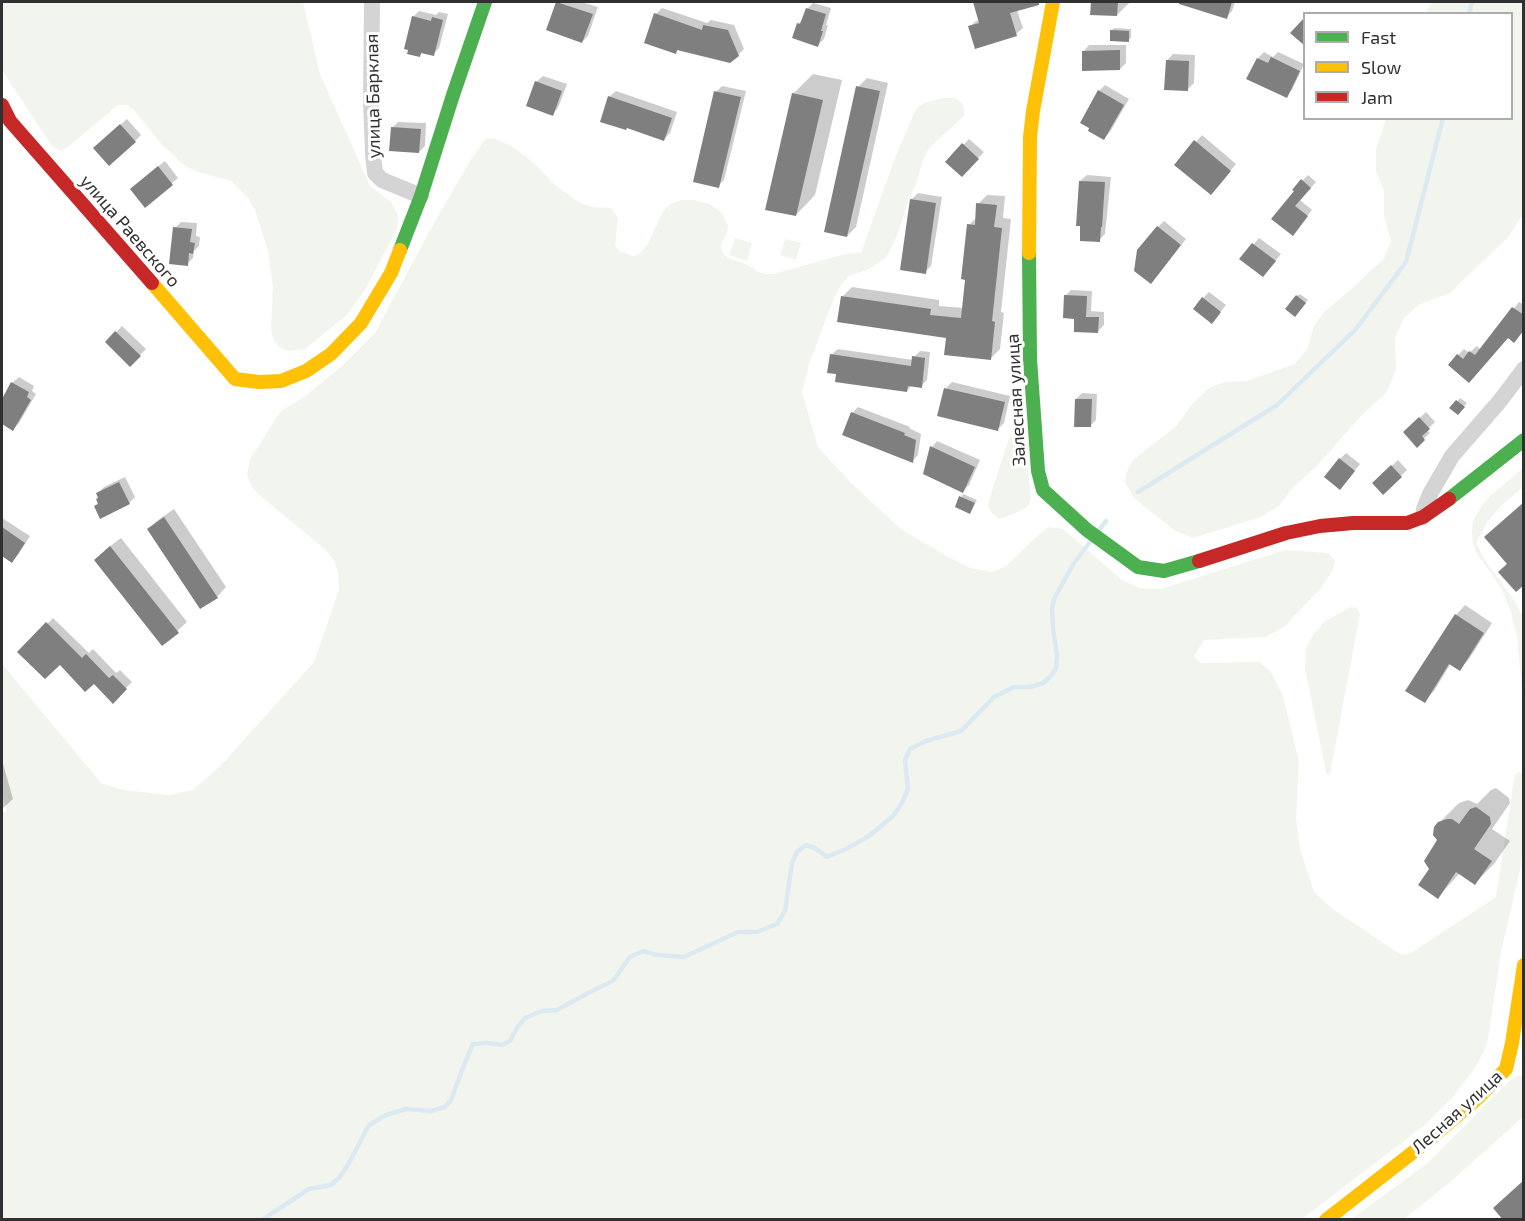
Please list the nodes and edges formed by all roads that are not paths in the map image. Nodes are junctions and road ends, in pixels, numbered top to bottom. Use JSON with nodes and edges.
{"nodes":[{"id":1,"x":372,"y":2,"type":"edge"},
{"id":2,"x":485,"y":2,"type":"edge"},
{"id":3,"x":1053,"y":2,"type":"edge"},
{"id":4,"x":2,"y":105,"type":"edge"},
{"id":5,"x":421,"y":196,"type":"junction"},
{"id":6,"x":1524,"y":369,"type":"edge"},
{"id":7,"x":1524,"y":440,"type":"edge"},
{"id":8,"x":1423,"y":517,"type":"junction"},
{"id":9,"x":1524,"y":965,"type":"edge"},
{"id":10,"x":1326,"y":1220,"type":"edge"}],
"edges":[{"from":1,"to":5,"type":"street","name":"улица Барклая"},
{"from":2,"to":5,"type":"street"},
{"from":3,"to":8,"type":"street","name":"Залесная улица"},
{"from":4,"to":5,"type":"street","name":"улица Раевского"},
{"from":6,"to":8,"type":"street"},
{"from":7,"to":8,"type":"street"},
{"from":9,"to":10,"type":"street","name":"Лесная улица"}]}
